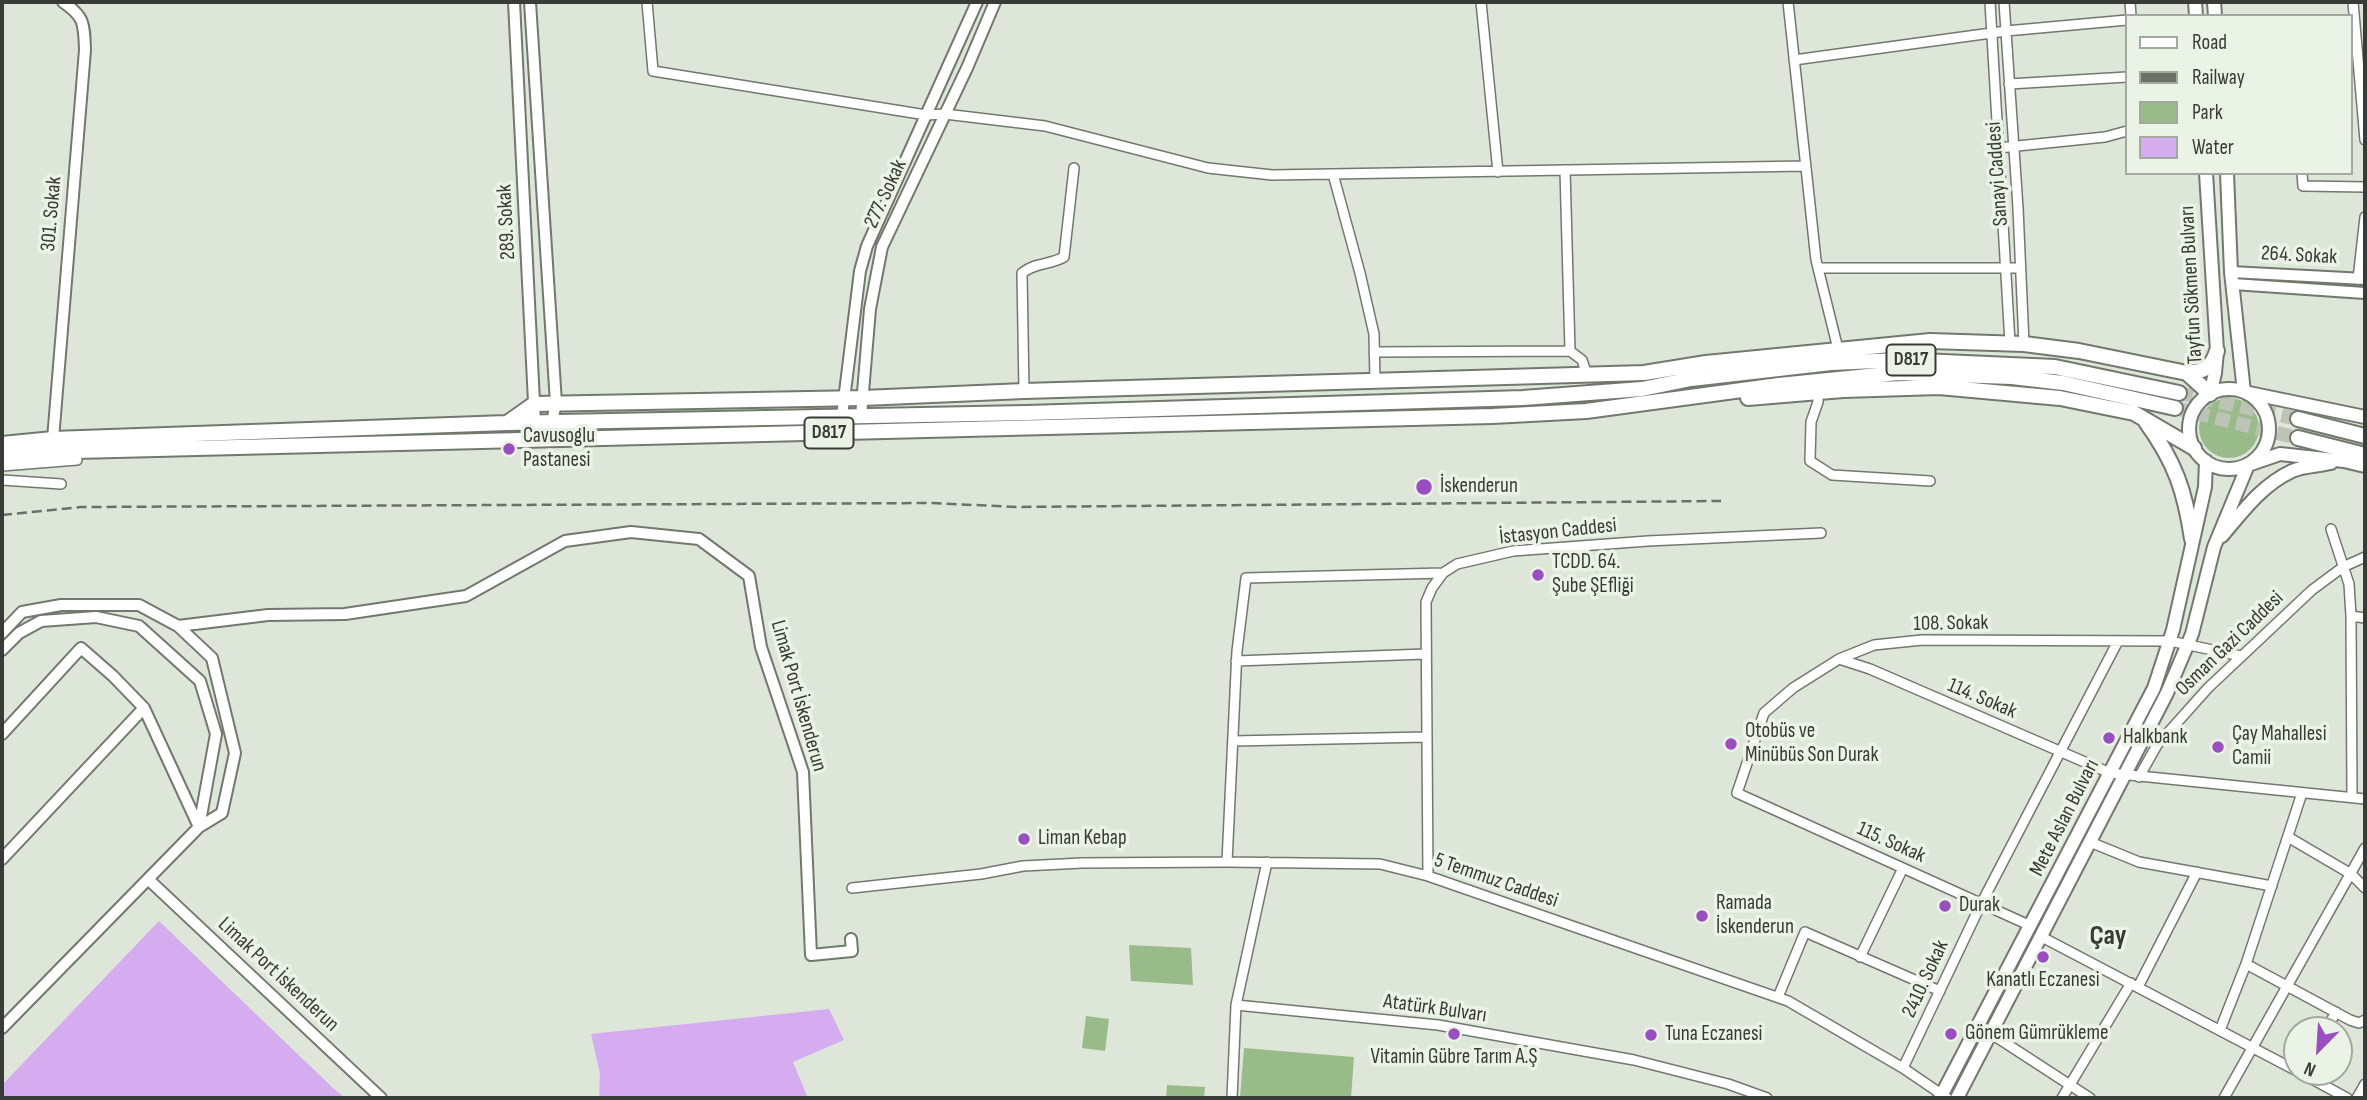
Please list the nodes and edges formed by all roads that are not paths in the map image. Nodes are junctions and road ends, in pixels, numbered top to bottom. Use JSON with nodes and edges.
{"nodes":[{"id":1,"x":62,"y":2,"type":"edge"},
{"id":2,"x":84,"y":2,"type":"edge"},
{"id":3,"x":514,"y":2,"type":"edge"},
{"id":4,"x":521,"y":2,"type":"edge"},
{"id":5,"x":530,"y":2,"type":"edge"},
{"id":6,"x":647,"y":2,"type":"edge"},
{"id":7,"x":977,"y":2,"type":"edge"},
{"id":8,"x":995,"y":2,"type":"edge"},
{"id":9,"x":1481,"y":2,"type":"edge"},
{"id":10,"x":1788,"y":2,"type":"edge"},
{"id":11,"x":1990,"y":2,"type":"edge"},
{"id":12,"x":2004,"y":2,"type":"edge"},
{"id":13,"x":2353,"y":2,"type":"edge"},
{"id":14,"x":78,"y":12,"type":"junction"},
{"id":15,"x":2126,"y":20,"type":"edge"},
{"id":16,"x":2006,"y":31,"type":"junction"},
{"id":17,"x":1991,"y":35,"type":"junction"},
{"id":18,"x":2358,"y":36,"type":"edge"},
{"id":19,"x":1794,"y":60,"type":"junction"},
{"id":20,"x":2126,"y":77,"type":"edge"},
{"id":21,"x":2010,"y":84,"type":"junction"},
{"id":22,"x":2353,"y":111,"type":"edge"},
{"id":23,"x":2363,"y":111,"type":"junction"},
{"id":24,"x":945,"y":114,"type":"junction"},
{"id":25,"x":926,"y":115,"type":"junction"},
{"id":26,"x":2126,"y":131,"type":"edge"},
{"id":27,"x":2365,"y":140,"type":"edge"},
{"id":28,"x":2014,"y":147,"type":"junction"},
{"id":29,"x":1998,"y":148,"type":"junction"},
{"id":30,"x":1805,"y":166,"type":"junction"},
{"id":31,"x":1074,"y":168,"type":"dead end"},
{"id":32,"x":1565,"y":170,"type":"junction"},
{"id":33,"x":1498,"y":172,"type":"junction"},
{"id":34,"x":1334,"y":174,"type":"junction"},
{"id":35,"x":2206,"y":175,"type":"edge"},
{"id":36,"x":2227,"y":175,"type":"edge"},
{"id":37,"x":2302,"y":175,"type":"edge"},
{"id":38,"x":2365,"y":187,"type":"edge"},
{"id":39,"x":2365,"y":217,"type":"edge"},
{"id":40,"x":1818,"y":268,"type":"junction"},
{"id":41,"x":2005,"y":268,"type":"junction"},
{"id":42,"x":2020,"y":268,"type":"junction"},
{"id":43,"x":2232,"y":278,"type":"junction"},
{"id":44,"x":2362,"y":279,"type":"edge"},
{"id":45,"x":2365,"y":293,"type":"edge"},
{"id":46,"x":2017,"y":343,"type":"junction"},
{"id":47,"x":1838,"y":349,"type":"junction"},
{"id":48,"x":1570,"y":351,"type":"junction"},
{"id":49,"x":2217,"y":351,"type":"junction"},
{"id":50,"x":1374,"y":352,"type":"junction"},
{"id":51,"x":2187,"y":373,"type":"junction"},
{"id":52,"x":1587,"y":375,"type":"junction"},
{"id":53,"x":1376,"y":382,"type":"junction"},
{"id":54,"x":1024,"y":391,"type":"junction"},
{"id":55,"x":1818,"y":392,"type":"junction"},
{"id":56,"x":2244,"y":392,"type":"junction"},
{"id":57,"x":2179,"y":393,"type":"tunnel mouth"},
{"id":58,"x":2210,"y":394,"type":"junction"},
{"id":59,"x":843,"y":398,"type":"junction"},
{"id":60,"x":863,"y":398,"type":"junction"},
{"id":61,"x":1656,"y":402,"type":"junction"},
{"id":62,"x":556,"y":403,"type":"junction"},
{"id":63,"x":534,"y":404,"type":"junction"},
{"id":64,"x":2175,"y":408,"type":"tunnel mouth"},
{"id":65,"x":2134,"y":413,"type":"junction"},
{"id":66,"x":842,"y":416,"type":"junction"},
{"id":67,"x":861,"y":416,"type":"junction"},
{"id":68,"x":2365,"y":417,"type":"edge"},
{"id":69,"x":2298,"y":419,"type":"tunnel mouth"},
{"id":70,"x":535,"y":422,"type":"junction"},
{"id":71,"x":552,"y":422,"type":"junction"},
{"id":72,"x":507,"y":423,"type":"junction"},
{"id":73,"x":258,"y":432,"type":"junction"},
{"id":74,"x":2365,"y":436,"type":"edge"},
{"id":75,"x":2298,"y":438,"type":"tunnel mouth"},
{"id":76,"x":53,"y":439,"type":"junction"},
{"id":77,"x":544,"y":439,"type":"junction"},
{"id":78,"x":2,"y":444,"type":"edge"},
{"id":79,"x":259,"y":448,"type":"junction"},
{"id":80,"x":2194,"y":448,"type":"junction"},
{"id":81,"x":2365,"y":455,"type":"edge"},
{"id":82,"x":2,"y":456,"type":"edge"},
{"id":83,"x":77,"y":460,"type":"dead end"},
{"id":84,"x":2206,"y":461,"type":"junction"},
{"id":85,"x":2344,"y":461,"type":"junction"},
{"id":86,"x":2248,"y":465,"type":"junction"},
{"id":87,"x":2,"y":466,"type":"edge"},
{"id":88,"x":2365,"y":466,"type":"edge"},
{"id":89,"x":2,"y":480,"type":"edge"},
{"id":90,"x":1930,"y":481,"type":"dead end"},
{"id":91,"x":61,"y":484,"type":"dead end"},
{"id":92,"x":2331,"y":529,"type":"dead end"},
{"id":93,"x":1821,"y":533,"type":"dead end"},
{"id":94,"x":2192,"y":539,"type":"junction"},
{"id":95,"x":2214,"y":547,"type":"junction"},
{"id":96,"x":2365,"y":557,"type":"edge"},
{"id":97,"x":2343,"y":567,"type":"junction"},
{"id":98,"x":1443,"y":573,"type":"junction"},
{"id":99,"x":2351,"y":617,"type":"junction"},
{"id":100,"x":2365,"y":618,"type":"edge"},
{"id":101,"x":178,"y":626,"type":"junction"},
{"id":102,"x":2,"y":633,"type":"edge"},
{"id":103,"x":2118,"y":641,"type":"junction"},
{"id":104,"x":2170,"y":641,"type":"junction"},
{"id":105,"x":2189,"y":644,"type":"junction"},
{"id":106,"x":2,"y":650,"type":"edge"},
{"id":107,"x":1425,"y":654,"type":"junction"},
{"id":108,"x":2241,"y":656,"type":"junction"},
{"id":109,"x":1839,"y":659,"type":"junction"},
{"id":110,"x":1236,"y":660,"type":"junction"},
{"id":111,"x":144,"y":708,"type":"junction"},
{"id":112,"x":2,"y":734,"type":"edge"},
{"id":113,"x":1426,"y":737,"type":"junction"},
{"id":114,"x":1233,"y":741,"type":"junction"},
{"id":115,"x":2061,"y":752,"type":"junction"},
{"id":116,"x":2110,"y":773,"type":"junction"},
{"id":117,"x":2124,"y":775,"type":"junction"},
{"id":118,"x":2139,"y":777,"type":"junction"},
{"id":119,"x":1737,"y":793,"type":"joint"},
{"id":120,"x":2302,"y":793,"type":"junction"},
{"id":121,"x":2352,"y":797,"type":"junction"},
{"id":122,"x":2365,"y":799,"type":"edge"},
{"id":123,"x":200,"y":827,"type":"junction"},
{"id":124,"x":2288,"y":837,"type":"junction"},
{"id":125,"x":2090,"y":842,"type":"junction"},
{"id":126,"x":2365,"y":848,"type":"edge"},
{"id":127,"x":2,"y":859,"type":"edge"},
{"id":128,"x":1227,"y":862,"type":"junction"},
{"id":129,"x":1267,"y":862,"type":"junction"},
{"id":130,"x":1903,"y":868,"type":"junction"},
{"id":131,"x":2197,"y":872,"type":"junction"},
{"id":132,"x":2351,"y":874,"type":"junction"},
{"id":133,"x":1428,"y":876,"type":"junction"},
{"id":134,"x":149,"y":880,"type":"junction"},
{"id":135,"x":2272,"y":886,"type":"junction"},
{"id":136,"x":852,"y":888,"type":"dead end"},
{"id":137,"x":2365,"y":888,"type":"edge"},
{"id":138,"x":1981,"y":904,"type":"junction"},
{"id":139,"x":2036,"y":931,"type":"junction"},
{"id":140,"x":851,"y":939,"type":"dead end"},
{"id":141,"x":1860,"y":957,"type":"junction"},
{"id":142,"x":2246,"y":964,"type":"junction"},
{"id":143,"x":2134,"y":985,"type":"junction"},
{"id":144,"x":2288,"y":986,"type":"junction"},
{"id":145,"x":1940,"y":990,"type":"junction"},
{"id":146,"x":1778,"y":997,"type":"junction"},
{"id":147,"x":1236,"y":1005,"type":"junction"},
{"id":148,"x":2336,"y":1012,"type":"junction"},
{"id":149,"x":2334,"y":1016,"type":"edge"},
{"id":150,"x":2365,"y":1020,"type":"edge"},
{"id":151,"x":2,"y":1028,"type":"edge"},
{"id":152,"x":2220,"y":1030,"type":"junction"},
{"id":153,"x":1990,"y":1033,"type":"junction"},
{"id":154,"x":2253,"y":1047,"type":"junction"},
{"id":155,"x":2283,"y":1063,"type":"edge"},
{"id":156,"x":1903,"y":1068,"type":"junction"},
{"id":157,"x":2365,"y":1084,"type":"edge"},
{"id":158,"x":2070,"y":1085,"type":"junction"},
{"id":159,"x":2324,"y":1086,"type":"edge"},
{"id":160,"x":1943,"y":1097,"type":"edge"},
{"id":161,"x":2343,"y":1097,"type":"edge"},
{"id":162,"x":381,"y":1098,"type":"edge"},
{"id":163,"x":1232,"y":1098,"type":"edge"},
{"id":164,"x":1767,"y":1098,"type":"edge"},
{"id":165,"x":1957,"y":1098,"type":"edge"},
{"id":166,"x":2062,"y":1098,"type":"edge"},
{"id":167,"x":2090,"y":1098,"type":"edge"},
{"id":168,"x":2224,"y":1098,"type":"edge"},
{"id":169,"x":2357,"y":1098,"type":"edge"}],
"edges":[{"from":1,"to":14,"type":"street"},
{"from":2,"to":14,"type":"street"},
{"from":3,"to":63,"type":"street","name":"289. Sokak"},
{"from":4,"to":5,"type":"street"},
{"from":5,"to":62,"type":"street"},
{"from":6,"to":25,"type":"street"},
{"from":7,"to":25,"type":"street","name":"277. Sokak"},
{"from":8,"to":24,"type":"street","name":"277. Sokak"},
{"from":9,"to":33,"type":"street"},
{"from":10,"to":19,"type":"street"},
{"from":11,"to":17,"type":"street","name":"Sanayi Caddesi"},
{"from":12,"to":16,"type":"street","name":"Sanayi Caddesi"},
{"from":13,"to":18,"type":"street"},
{"from":14,"to":76,"type":"street","name":"301. Sokak"},
{"from":15,"to":16,"type":"street"},
{"from":16,"to":17,"type":"street"},
{"from":16,"to":21,"type":"street","name":"Sanayi Caddesi"},
{"from":17,"to":19,"type":"street"},
{"from":17,"to":29,"type":"street","name":"Sanayi Caddesi"},
{"from":18,"to":23,"type":"street"},
{"from":19,"to":30,"type":"street"},
{"from":20,"to":21,"type":"street"},
{"from":21,"to":28,"type":"street","name":"Sanayi Caddesi"},
{"from":22,"to":23,"type":"street"},
{"from":23,"to":27,"type":"street"},
{"from":24,"to":25,"type":"street"},
{"from":24,"to":34,"type":"street"},
{"from":24,"to":60,"type":"street","name":"277. Sokak"},
{"from":25,"to":59,"type":"street","name":"277. Sokak"},
{"from":26,"to":28,"type":"street"},
{"from":28,"to":29,"type":"street"},
{"from":28,"to":42,"type":"street","name":"Sanayi Caddesi"},
{"from":29,"to":41,"type":"street","name":"Sanayi Caddesi"},
{"from":30,"to":32,"type":"street"},
{"from":30,"to":40,"type":"street"},
{"from":31,"to":54,"type":"street"},
{"from":32,"to":33,"type":"street"},
{"from":32,"to":48,"type":"street"},
{"from":33,"to":34,"type":"street"},
{"from":34,"to":50,"type":"street"},
{"from":35,"to":49,"type":"main road","name":"Tayfun Sökmen Bulvarı"},
{"from":36,"to":43,"type":"main road","name":"Tayfun Sökmen Bulvarı"},
{"from":37,"to":38,"type":"street"},
{"from":39,"to":44,"type":"street"},
{"from":40,"to":41,"type":"street"},
{"from":40,"to":47,"type":"street"},
{"from":41,"to":42,"type":"street"},
{"from":41,"to":46,"type":"street","name":"Sanayi Caddesi"},
{"from":42,"to":46,"type":"street","name":"Sanayi Caddesi"},
{"from":43,"to":44,"type":"street","name":"264. Sokak"},
{"from":43,"to":45,"type":"street","name":"264. Sokak"},
{"from":43,"to":56,"type":"main road","name":"Tayfun Sökmen Bulvarı"},
{"from":46,"to":47,"type":"highway"},
{"from":46,"to":51,"type":"highway"},
{"from":47,"to":52,"type":"highway"},
{"from":48,"to":50,"type":"street"},
{"from":48,"to":52,"type":"street"},
{"from":49,"to":51,"type":"highway"},
{"from":49,"to":58,"type":"main road","name":"Tayfun Sökmen Bulvarı"},
{"from":50,"to":53,"type":"street"},
{"from":51,"to":58,"type":"highway"},
{"from":52,"to":53,"type":"highway"},
{"from":53,"to":54,"type":"highway"},
{"from":54,"to":60,"type":"highway"},
{"from":55,"to":61,"type":"highway"},
{"from":55,"to":65,"type":"highway"},
{"from":55,"to":90,"type":"street"},
{"from":56,"to":58,"type":"main road"},
{"from":56,"to":68,"type":"main road"},
{"from":56,"to":86,"type":"main road"},
{"from":57,"to":67,"type":"highway","number":"D817"},
{"from":58,"to":80,"type":"main road"},
{"from":59,"to":60,"type":"highway"},
{"from":59,"to":62,"type":"highway"},
{"from":59,"to":66,"type":"street","name":"277. Sokak"},
{"from":60,"to":67,"type":"street","name":"277. Sokak"},
{"from":61,"to":64,"type":"highway","number":"D817"},
{"from":61,"to":77,"type":"highway","number":"D817"},
{"from":62,"to":63,"type":"highway"},
{"from":62,"to":71,"type":"street"},
{"from":63,"to":70,"type":"street","name":"289. Sokak"},
{"from":63,"to":72,"type":"highway"},
{"from":65,"to":80,"type":"highway"},
{"from":65,"to":94,"type":"highway"},
{"from":66,"to":67,"type":"highway","number":"D817"},
{"from":66,"to":71,"type":"highway","number":"D817"},
{"from":69,"to":74,"type":"highway"},
{"from":70,"to":71,"type":"highway","number":"D817"},
{"from":70,"to":72,"type":"highway","number":"D817"},
{"from":70,"to":77,"type":"street","name":"289. Sokak"},
{"from":71,"to":77,"type":"street"},
{"from":72,"to":73,"type":"highway","number":"D817"},
{"from":73,"to":76,"type":"highway","number":"D817"},
{"from":73,"to":79,"type":"highway"},
{"from":75,"to":81,"type":"highway"},
{"from":76,"to":78,"type":"highway","number":"D817"},
{"from":77,"to":79,"type":"highway","number":"D817"},
{"from":79,"to":82,"type":"highway","number":"D817"},
{"from":80,"to":84,"type":"main road"},
{"from":83,"to":87,"type":"street"},
{"from":84,"to":86,"type":"main road"},
{"from":84,"to":94,"type":"main road","name":"Mete Aslan Bulvarı"},
{"from":85,"to":86,"type":"main road"},
{"from":85,"to":88,"type":"main road"},
{"from":85,"to":95,"type":"main road"},
{"from":86,"to":95,"type":"main road","name":"Mete Aslan Bulvarı"},
{"from":89,"to":91,"type":"street"},
{"from":92,"to":97,"type":"street"},
{"from":93,"to":98,"type":"street","name":"İstasyon Caddesi"},
{"from":94,"to":104,"type":"main road","name":"Mete Aslan Bulvarı"},
{"from":95,"to":105,"type":"main road","name":"Mete Aslan Bulvarı"},
{"from":96,"to":97,"type":"street","name":"Osman Gazi Caddesi"},
{"from":97,"to":99,"type":"street"},
{"from":97,"to":108,"type":"street","name":"Osman Gazi Caddesi"},
{"from":98,"to":107,"type":"street"},
{"from":98,"to":110,"type":"street"},
{"from":99,"to":100,"type":"street"},
{"from":99,"to":121,"type":"street"},
{"from":101,"to":102,"type":"street"},
{"from":101,"to":123,"type":"street"},
{"from":101,"to":140,"type":"street","name":"Limak Port İskenderun"},
{"from":103,"to":104,"type":"street","name":"108. Sokak"},
{"from":103,"to":109,"type":"street","name":"108. Sokak"},
{"from":103,"to":115,"type":"street","name":"2410. Sokak"},
{"from":104,"to":105,"type":"street","name":"108. Sokak"},
{"from":104,"to":116,"type":"main road","name":"Mete Aslan Bulvarı"},
{"from":105,"to":108,"type":"street","name":"108. Sokak"},
{"from":105,"to":117,"type":"main road","name":"Mete Aslan Bulvarı"},
{"from":106,"to":123,"type":"street"},
{"from":107,"to":110,"type":"street"},
{"from":107,"to":113,"type":"street"},
{"from":108,"to":118,"type":"street","name":"Osman Gazi Caddesi"},
{"from":109,"to":115,"type":"street","name":"114. Sokak"},
{"from":109,"to":119,"type":"street","name":"108. Sokak"},
{"from":110,"to":114,"type":"street"},
{"from":111,"to":112,"type":"street"},
{"from":111,"to":123,"type":"street"},
{"from":111,"to":127,"type":"street"},
{"from":113,"to":114,"type":"street"},
{"from":113,"to":133,"type":"street"},
{"from":114,"to":128,"type":"street"},
{"from":115,"to":116,"type":"street","name":"114. Sokak"},
{"from":115,"to":138,"type":"street","name":"2410. Sokak"},
{"from":116,"to":117,"type":"street","name":"114. Sokak"},
{"from":116,"to":139,"type":"main road","name":"Mete Aslan Bulvarı"},
{"from":117,"to":118,"type":"street","name":"114. Sokak"},
{"from":117,"to":125,"type":"main road","name":"Mete Aslan Bulvarı"},
{"from":118,"to":120,"type":"street","name":"114. Sokak"},
{"from":119,"to":130,"type":"street","name":"115. Sokak"},
{"from":120,"to":121,"type":"street","name":"114. Sokak"},
{"from":120,"to":124,"type":"street"},
{"from":121,"to":122,"type":"street","name":"114. Sokak"},
{"from":123,"to":134,"type":"street"},
{"from":124,"to":132,"type":"street"},
{"from":124,"to":135,"type":"street"},
{"from":125,"to":131,"type":"street"},
{"from":125,"to":139,"type":"main road","name":"Mete Aslan Bulvarı"},
{"from":126,"to":132,"type":"street"},
{"from":128,"to":129,"type":"street","name":"5 Temmuz Caddesi"},
{"from":128,"to":136,"type":"street","name":"5 Temmuz Caddesi"},
{"from":129,"to":133,"type":"street","name":"5 Temmuz Caddesi"},
{"from":129,"to":147,"type":"street"},
{"from":130,"to":138,"type":"street","name":"115. Sokak"},
{"from":130,"to":141,"type":"street"},
{"from":131,"to":135,"type":"street"},
{"from":131,"to":143,"type":"street"},
{"from":132,"to":137,"type":"street"},
{"from":132,"to":144,"type":"street"},
{"from":133,"to":146,"type":"street","name":"5 Temmuz Caddesi"},
{"from":134,"to":151,"type":"street"},
{"from":134,"to":162,"type":"street","name":"Limak Port İskenderun"},
{"from":135,"to":142,"type":"street"},
{"from":138,"to":139,"type":"street","name":"115. Sokak"},
{"from":138,"to":145,"type":"street","name":"2410. Sokak"},
{"from":139,"to":143,"type":"street","name":"115. Sokak"},
{"from":139,"to":153,"type":"main road","name":"Mete Aslan Bulvarı"},
{"from":139,"to":160,"type":"main road","name":"Mete Aslan Bulvarı"},
{"from":141,"to":145,"type":"street"},
{"from":141,"to":146,"type":"street"},
{"from":142,"to":144,"type":"street"},
{"from":142,"to":152,"type":"street"},
{"from":143,"to":152,"type":"street","name":"115. Sokak"},
{"from":143,"to":158,"type":"street"},
{"from":144,"to":148,"type":"street"},
{"from":144,"to":154,"type":"street"},
{"from":145,"to":156,"type":"street","name":"2410. Sokak"},
{"from":146,"to":156,"type":"street","name":"5 Temmuz Caddesi"},
{"from":147,"to":163,"type":"street"},
{"from":147,"to":164,"type":"street","name":"Atatürk Bulvarı"},
{"from":148,"to":149,"type":"street"},
{"from":148,"to":150,"type":"street"},
{"from":152,"to":154,"type":"street","name":"115. Sokak"},
{"from":153,"to":158,"type":"street"},
{"from":153,"to":165,"type":"main road","name":"Mete Aslan Bulvarı"},
{"from":154,"to":155,"type":"street","name":"115. Sokak"},
{"from":154,"to":168,"type":"street"},
{"from":156,"to":160,"type":"street","name":"5 Temmuz Caddesi"},
{"from":157,"to":169,"type":"street"},
{"from":158,"to":166,"type":"street"},
{"from":158,"to":167,"type":"street"},
{"from":159,"to":161,"type":"street","name":"115. Sokak"}]}
